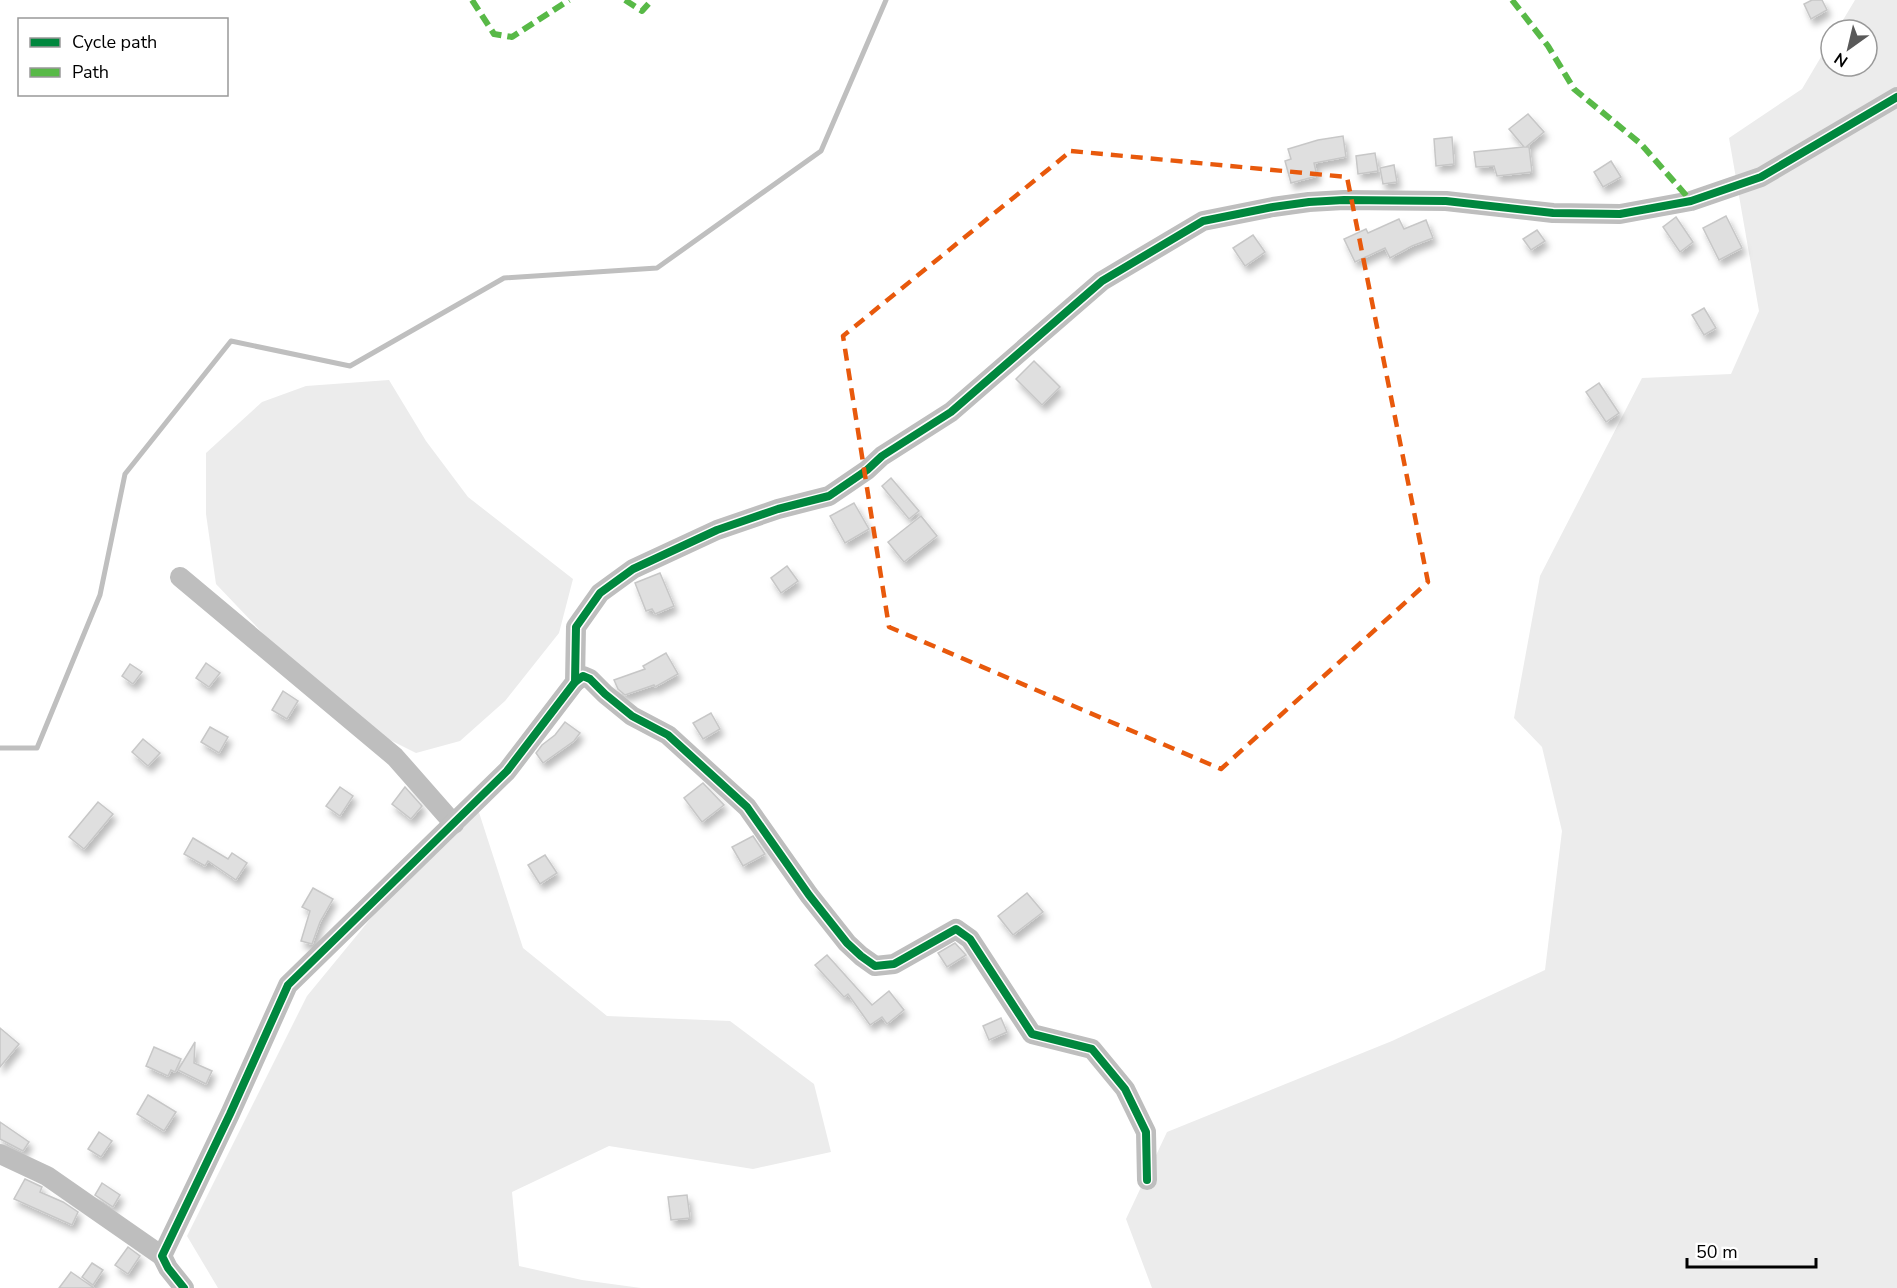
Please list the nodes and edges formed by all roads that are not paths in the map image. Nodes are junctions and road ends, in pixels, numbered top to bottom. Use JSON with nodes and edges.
{"nodes":[{"id":1,"x":1897,"y":97,"type":"edge"},
{"id":2,"x":180,"y":577,"type":"dead end"},
{"id":3,"x":575,"y":682,"type":"junction"},
{"id":4,"x":454,"y":824,"type":"junction"},
{"id":5,"x":0,"y":1154,"type":"edge"},
{"id":6,"x":1147,"y":1180,"type":"dead end"},
{"id":7,"x":162,"y":1256,"type":"junction"},
{"id":8,"x":184,"y":1288,"type":"edge"}],
"edges":[{"from":1,"to":3,"type":"street"},
{"from":2,"to":4,"type":"street"},
{"from":3,"to":4,"type":"street"},
{"from":3,"to":6,"type":"street"},
{"from":4,"to":7,"type":"street"},
{"from":5,"to":7,"type":"street"},
{"from":7,"to":8,"type":"street"}]}
